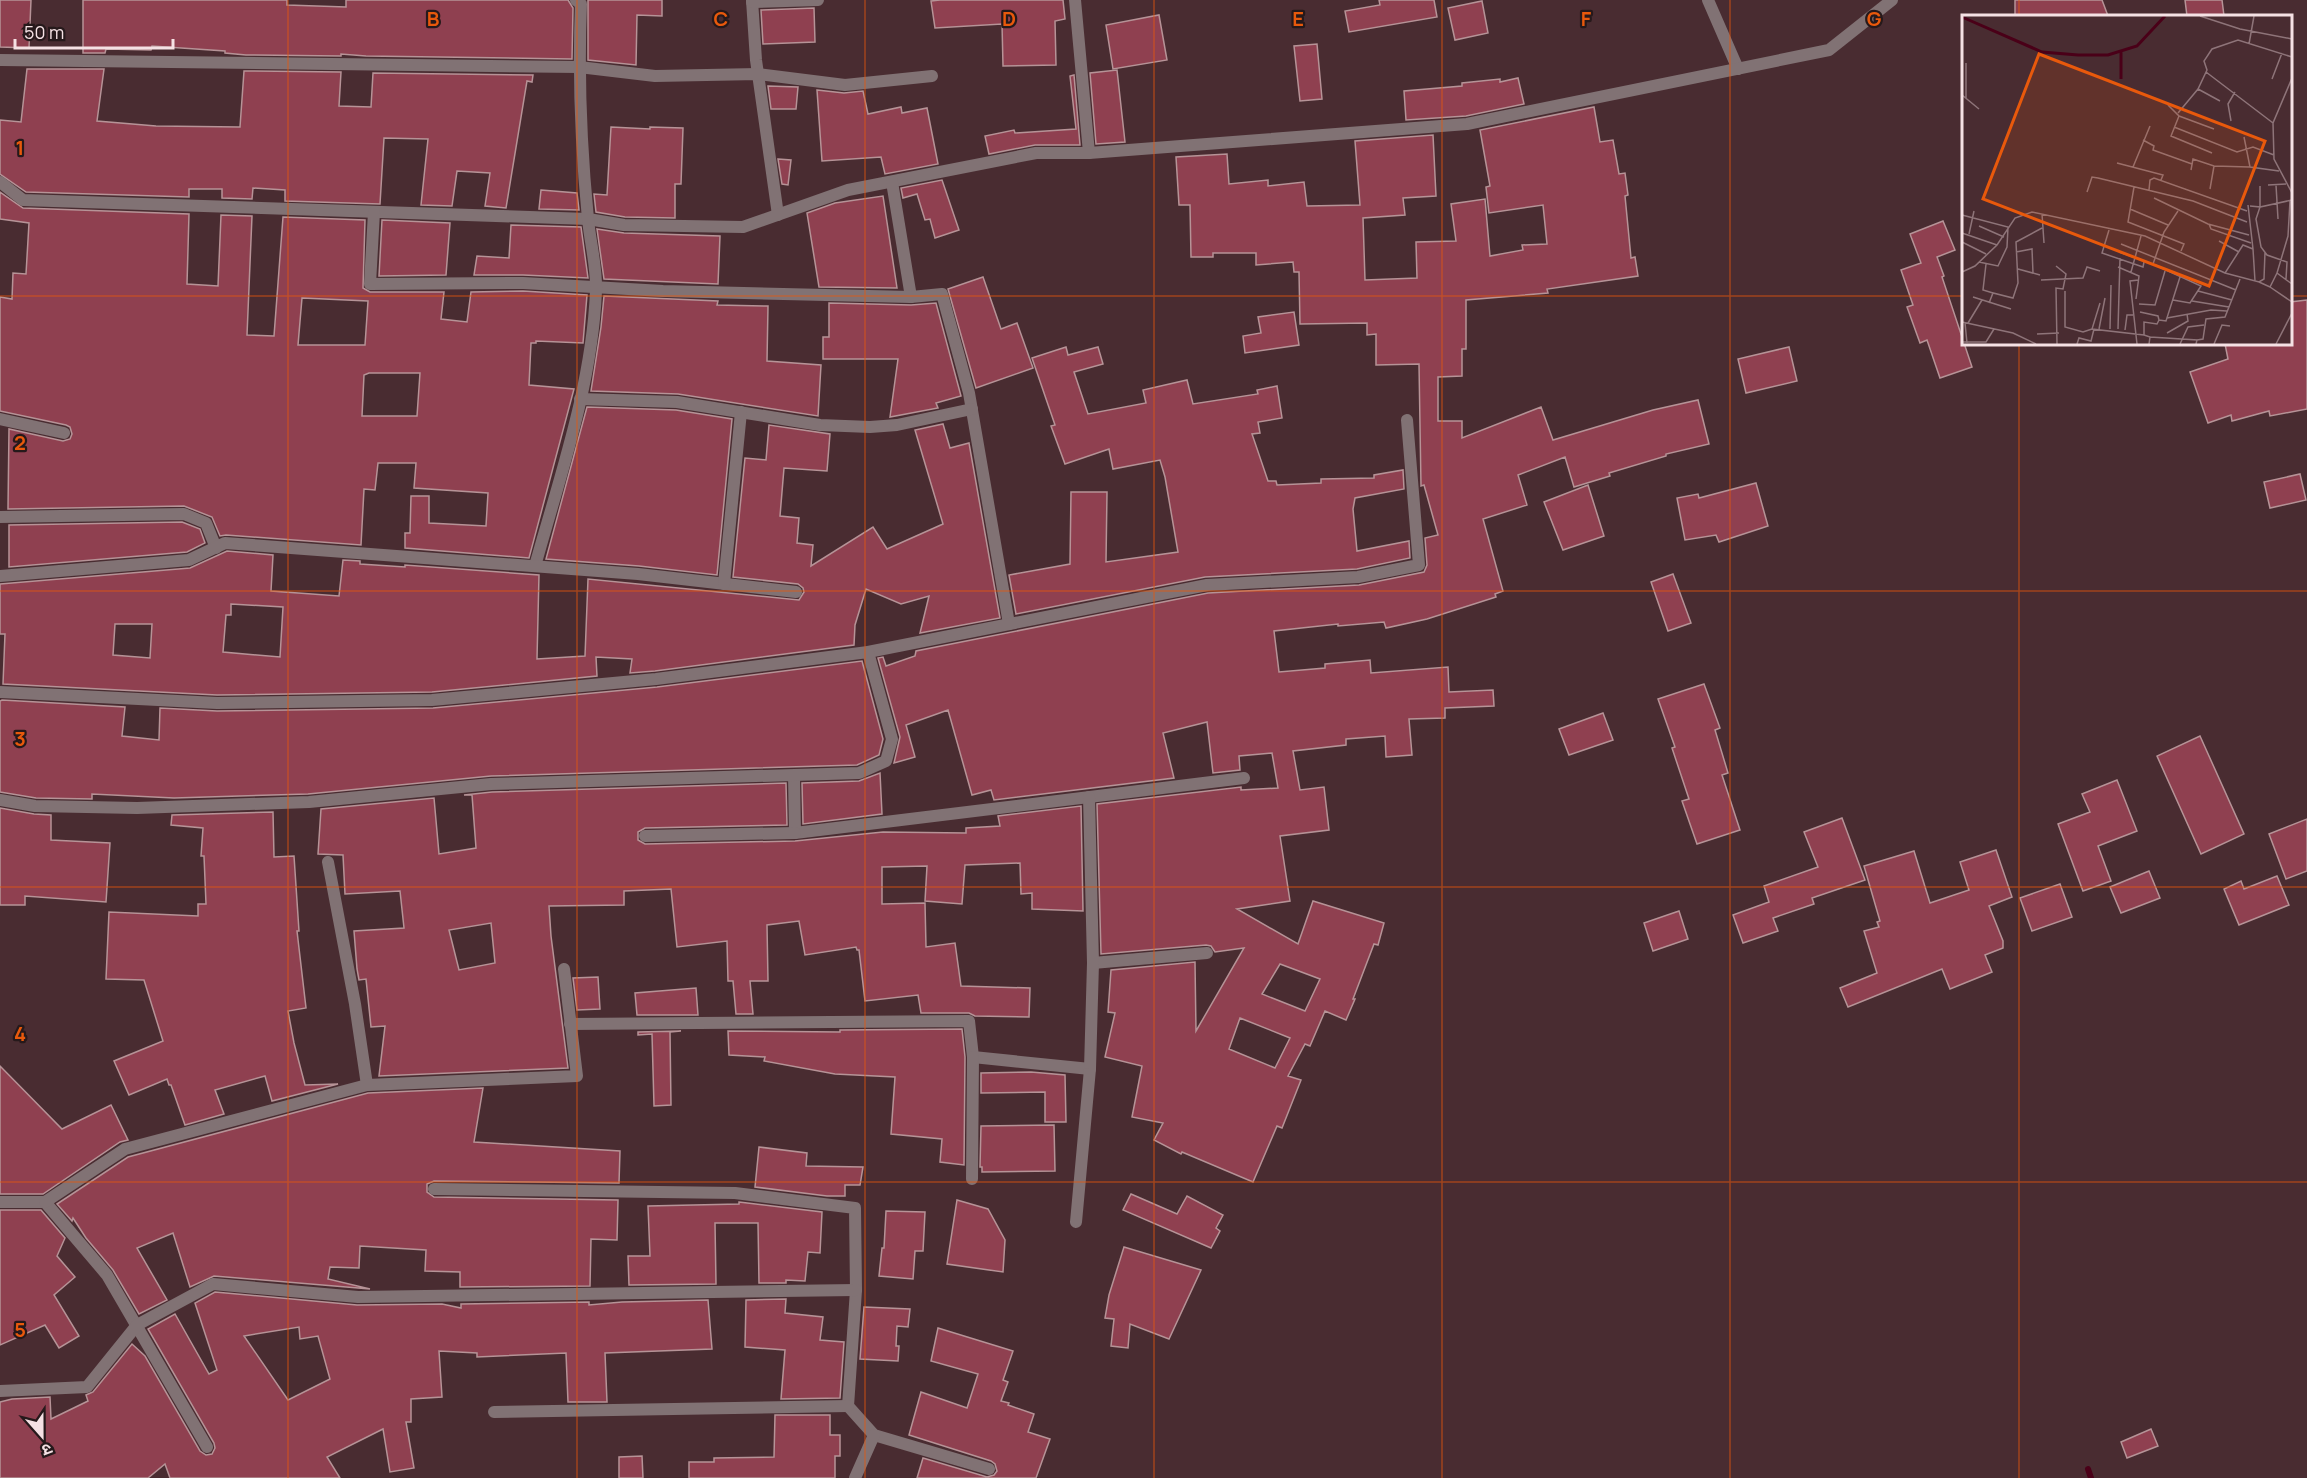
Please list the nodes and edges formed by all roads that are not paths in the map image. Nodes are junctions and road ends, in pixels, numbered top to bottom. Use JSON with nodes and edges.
{"nodes":[{"id":1,"x":576,"y":0,"type":"edge"},
{"id":2,"x":818,"y":0,"type":"edge"},
{"id":3,"x":1075,"y":0,"type":"edge"},
{"id":4,"x":1708,"y":0,"type":"edge"},
{"id":5,"x":1892,"y":0,"type":"edge"},
{"id":6,"x":752,"y":1,"type":"edge"},
{"id":7,"x":0,"y":60,"type":"edge"},
{"id":8,"x":579,"y":67,"type":"junction"},
{"id":9,"x":1738,"y":69,"type":"junction"},
{"id":10,"x":758,"y":74,"type":"junction"},
{"id":11,"x":932,"y":76,"type":"dead end"},
{"id":12,"x":1089,"y":153,"type":"junction"},
{"id":13,"x":0,"y":182,"type":"edge"},
{"id":14,"x":892,"y":182,"type":"junction"},
{"id":15,"x":374,"y":212,"type":"junction"},
{"id":16,"x":778,"y":215,"type":"junction"},
{"id":17,"x":588,"y":219,"type":"junction"},
{"id":18,"x":596,"y":287,"type":"junction"},
{"id":19,"x":911,"y":297,"type":"junction"},
{"id":20,"x":580,"y":399,"type":"junction"},
{"id":21,"x":972,"y":409,"type":"junction"},
{"id":22,"x":741,"y":412,"type":"junction"},
{"id":23,"x":0,"y":419,"type":"edge"},
{"id":24,"x":1407,"y":420,"type":"dead end"},
{"id":25,"x":64,"y":434,"type":"dead end"},
{"id":26,"x":0,"y":517,"type":"edge"},
{"id":27,"x":216,"y":548,"type":"junction"},
{"id":28,"x":535,"y":566,"type":"junction"},
{"id":29,"x":0,"y":576,"type":"edge"},
{"id":30,"x":724,"y":584,"type":"junction"},
{"id":31,"x":796,"y":592,"type":"dead end"},
{"id":32,"x":1010,"y":624,"type":"junction"},
{"id":33,"x":868,"y":652,"type":"junction"},
{"id":34,"x":0,"y":692,"type":"edge"},
{"id":35,"x":794,"y":776,"type":"junction"},
{"id":36,"x":1244,"y":778,"type":"dead end"},
{"id":37,"x":1089,"y":797,"type":"junction"},
{"id":38,"x":0,"y":800,"type":"edge"},
{"id":39,"x":795,"y":833,"type":"junction"},
{"id":40,"x":645,"y":836,"type":"dead end"},
{"id":41,"x":328,"y":862,"type":"dead end"},
{"id":42,"x":1207,"y":953,"type":"dead end"},
{"id":43,"x":1093,"y":963,"type":"junction"},
{"id":44,"x":564,"y":969,"type":"dead end"},
{"id":45,"x":570,"y":1024,"type":"junction"},
{"id":46,"x":973,"y":1057,"type":"junction"},
{"id":47,"x":1090,"y":1069,"type":"junction"},
{"id":48,"x":367,"y":1084,"type":"junction"},
{"id":49,"x":972,"y":1179,"type":"dead end"},
{"id":50,"x":434,"y":1189,"type":"dead end"},
{"id":51,"x":0,"y":1202,"type":"edge"},
{"id":52,"x":45,"y":1202,"type":"junction"},
{"id":53,"x":1076,"y":1222,"type":"dead end"},
{"id":54,"x":856,"y":1290,"type":"junction"},
{"id":55,"x":136,"y":1325,"type":"junction"},
{"id":56,"x":0,"y":1391,"type":"edge"},
{"id":57,"x":848,"y":1406,"type":"junction"},
{"id":58,"x":494,"y":1412,"type":"dead end"},
{"id":59,"x":874,"y":1436,"type":"junction"},
{"id":60,"x":207,"y":1447,"type":"dead end"},
{"id":61,"x":988,"y":1469,"type":"dead end"},
{"id":62,"x":855,"y":1478,"type":"edge"}],
"edges":[{"from":1,"to":8,"type":"street"},
{"from":2,"to":6,"type":"street"},
{"from":3,"to":12,"type":"street"},
{"from":4,"to":9,"type":"street"},
{"from":5,"to":9,"type":"street"},
{"from":6,"to":10,"type":"street"},
{"from":7,"to":8,"type":"street"},
{"from":8,"to":10,"type":"street"},
{"from":8,"to":17,"type":"street"},
{"from":9,"to":12,"type":"street"},
{"from":10,"to":11,"type":"street"},
{"from":10,"to":16,"type":"street"},
{"from":12,"to":14,"type":"street"},
{"from":13,"to":15,"type":"street"},
{"from":14,"to":16,"type":"street"},
{"from":14,"to":19,"type":"street"},
{"from":15,"to":17,"type":"street"},
{"from":15,"to":18,"type":"street"},
{"from":16,"to":17,"type":"street"},
{"from":17,"to":18,"type":"street"},
{"from":18,"to":19,"type":"street"},
{"from":18,"to":20,"type":"street"},
{"from":19,"to":21,"type":"street"},
{"from":20,"to":22,"type":"street"},
{"from":20,"to":28,"type":"street"},
{"from":21,"to":22,"type":"street"},
{"from":21,"to":32,"type":"street"},
{"from":22,"to":30,"type":"street"},
{"from":23,"to":25,"type":"street"},
{"from":24,"to":32,"type":"street"},
{"from":26,"to":27,"type":"street"},
{"from":27,"to":28,"type":"street"},
{"from":27,"to":29,"type":"street"},
{"from":28,"to":30,"type":"street"},
{"from":30,"to":31,"type":"street"},
{"from":32,"to":33,"type":"street"},
{"from":33,"to":34,"type":"street"},
{"from":33,"to":35,"type":"street"},
{"from":35,"to":38,"type":"street"},
{"from":35,"to":39,"type":"street"},
{"from":36,"to":37,"type":"street"},
{"from":37,"to":39,"type":"street"},
{"from":37,"to":43,"type":"street"},
{"from":39,"to":40,"type":"street"},
{"from":41,"to":48,"type":"street"},
{"from":42,"to":43,"type":"street"},
{"from":43,"to":47,"type":"street"},
{"from":44,"to":45,"type":"street"},
{"from":45,"to":46,"type":"street"},
{"from":45,"to":48,"type":"street"},
{"from":46,"to":47,"type":"street"},
{"from":46,"to":49,"type":"street"},
{"from":47,"to":53,"type":"street"},
{"from":48,"to":52,"type":"street"},
{"from":50,"to":54,"type":"street"},
{"from":51,"to":52,"type":"street"},
{"from":52,"to":55,"type":"street"},
{"from":54,"to":55,"type":"street"},
{"from":54,"to":57,"type":"street"},
{"from":55,"to":56,"type":"street"},
{"from":55,"to":60,"type":"street"},
{"from":57,"to":58,"type":"street"},
{"from":57,"to":59,"type":"street"},
{"from":59,"to":61,"type":"street"},
{"from":59,"to":62,"type":"street"}]}
